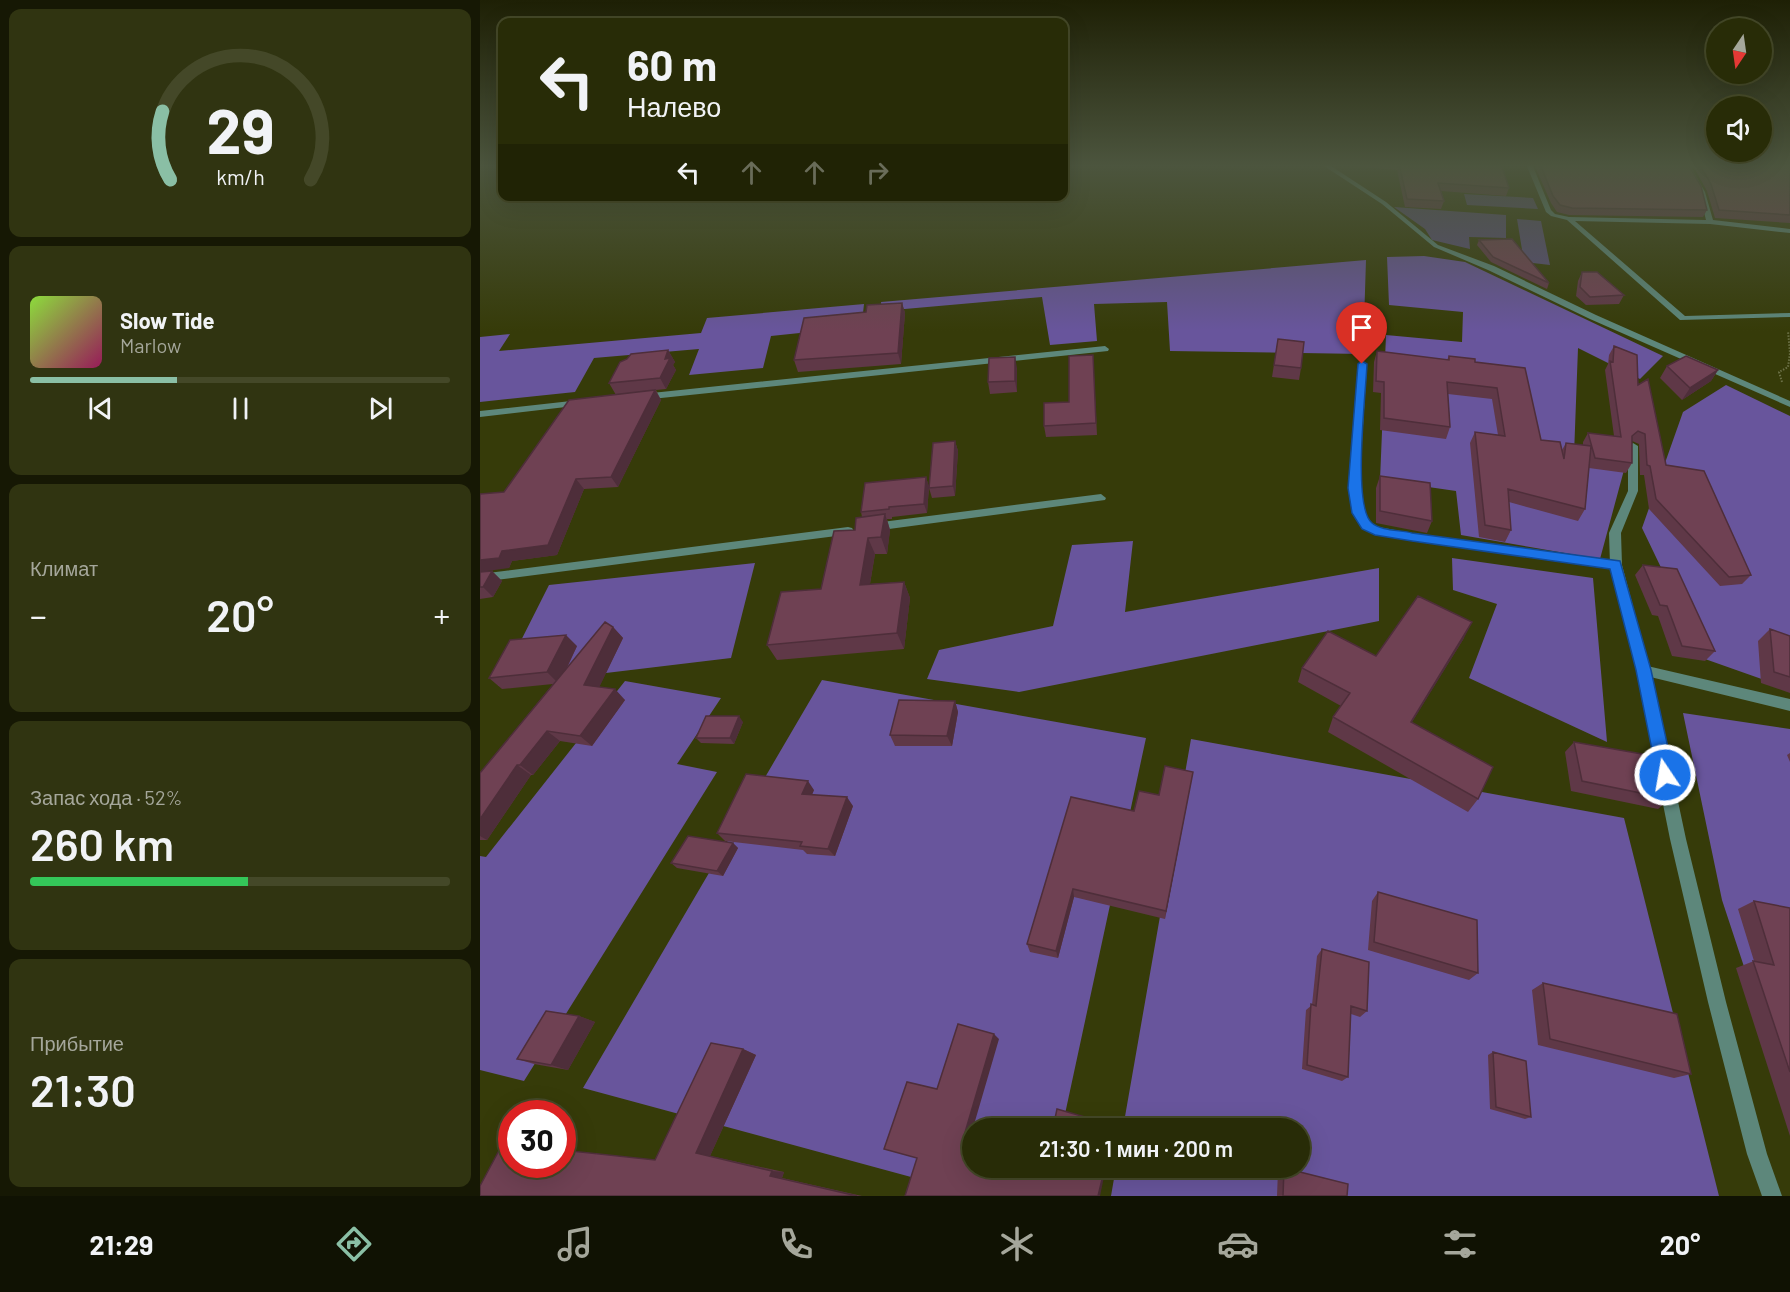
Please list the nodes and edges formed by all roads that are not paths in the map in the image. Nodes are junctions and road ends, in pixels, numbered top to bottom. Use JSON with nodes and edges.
{"nodes":[{"id":1,"x":1405,"y":220,"type":"edge"},
{"id":2,"x":1570,"y":220,"type":"edge"},
{"id":3,"x":1607,"y":220,"type":"edge"},
{"id":4,"x":1710,"y":222,"type":"joint"},
{"id":5,"x":1790,"y":231,"type":"edge"},
{"id":6,"x":1790,"y":315,"type":"edge"},
{"id":7,"x":1105,"y":349,"type":"dead end"},
{"id":8,"x":1362,"y":364,"type":"dead end"},
{"id":9,"x":633,"y":398,"type":"edge"},
{"id":10,"x":586,"y":403,"type":"edge"},
{"id":11,"x":1790,"y":404,"type":"edge"},
{"id":12,"x":480,"y":414,"type":"edge"},
{"id":13,"x":1633,"y":446,"type":"edge"},
{"id":14,"x":1101,"y":498,"type":"dead end"},
{"id":15,"x":1616,"y":565,"type":"junction"},
{"id":16,"x":480,"y":579,"type":"edge"},
{"id":17,"x":1643,"y":670,"type":"junction"},
{"id":18,"x":1790,"y":705,"type":"edge"},
{"id":19,"x":1772,"y":1196,"type":"edge"}],
"edges":[{"from":1,"to":11,"type":"street"},
{"from":2,"to":6,"type":"street"},
{"from":3,"to":4,"type":"street"},
{"from":4,"to":5,"type":"street"},
{"from":7,"to":9,"type":"street"},
{"from":8,"to":15,"type":"street"},
{"from":10,"to":12,"type":"street"},
{"from":13,"to":15,"type":"street"},
{"from":14,"to":16,"type":"street"},
{"from":15,"to":17,"type":"street"},
{"from":17,"to":18,"type":"street"},
{"from":17,"to":19,"type":"street"}]}
